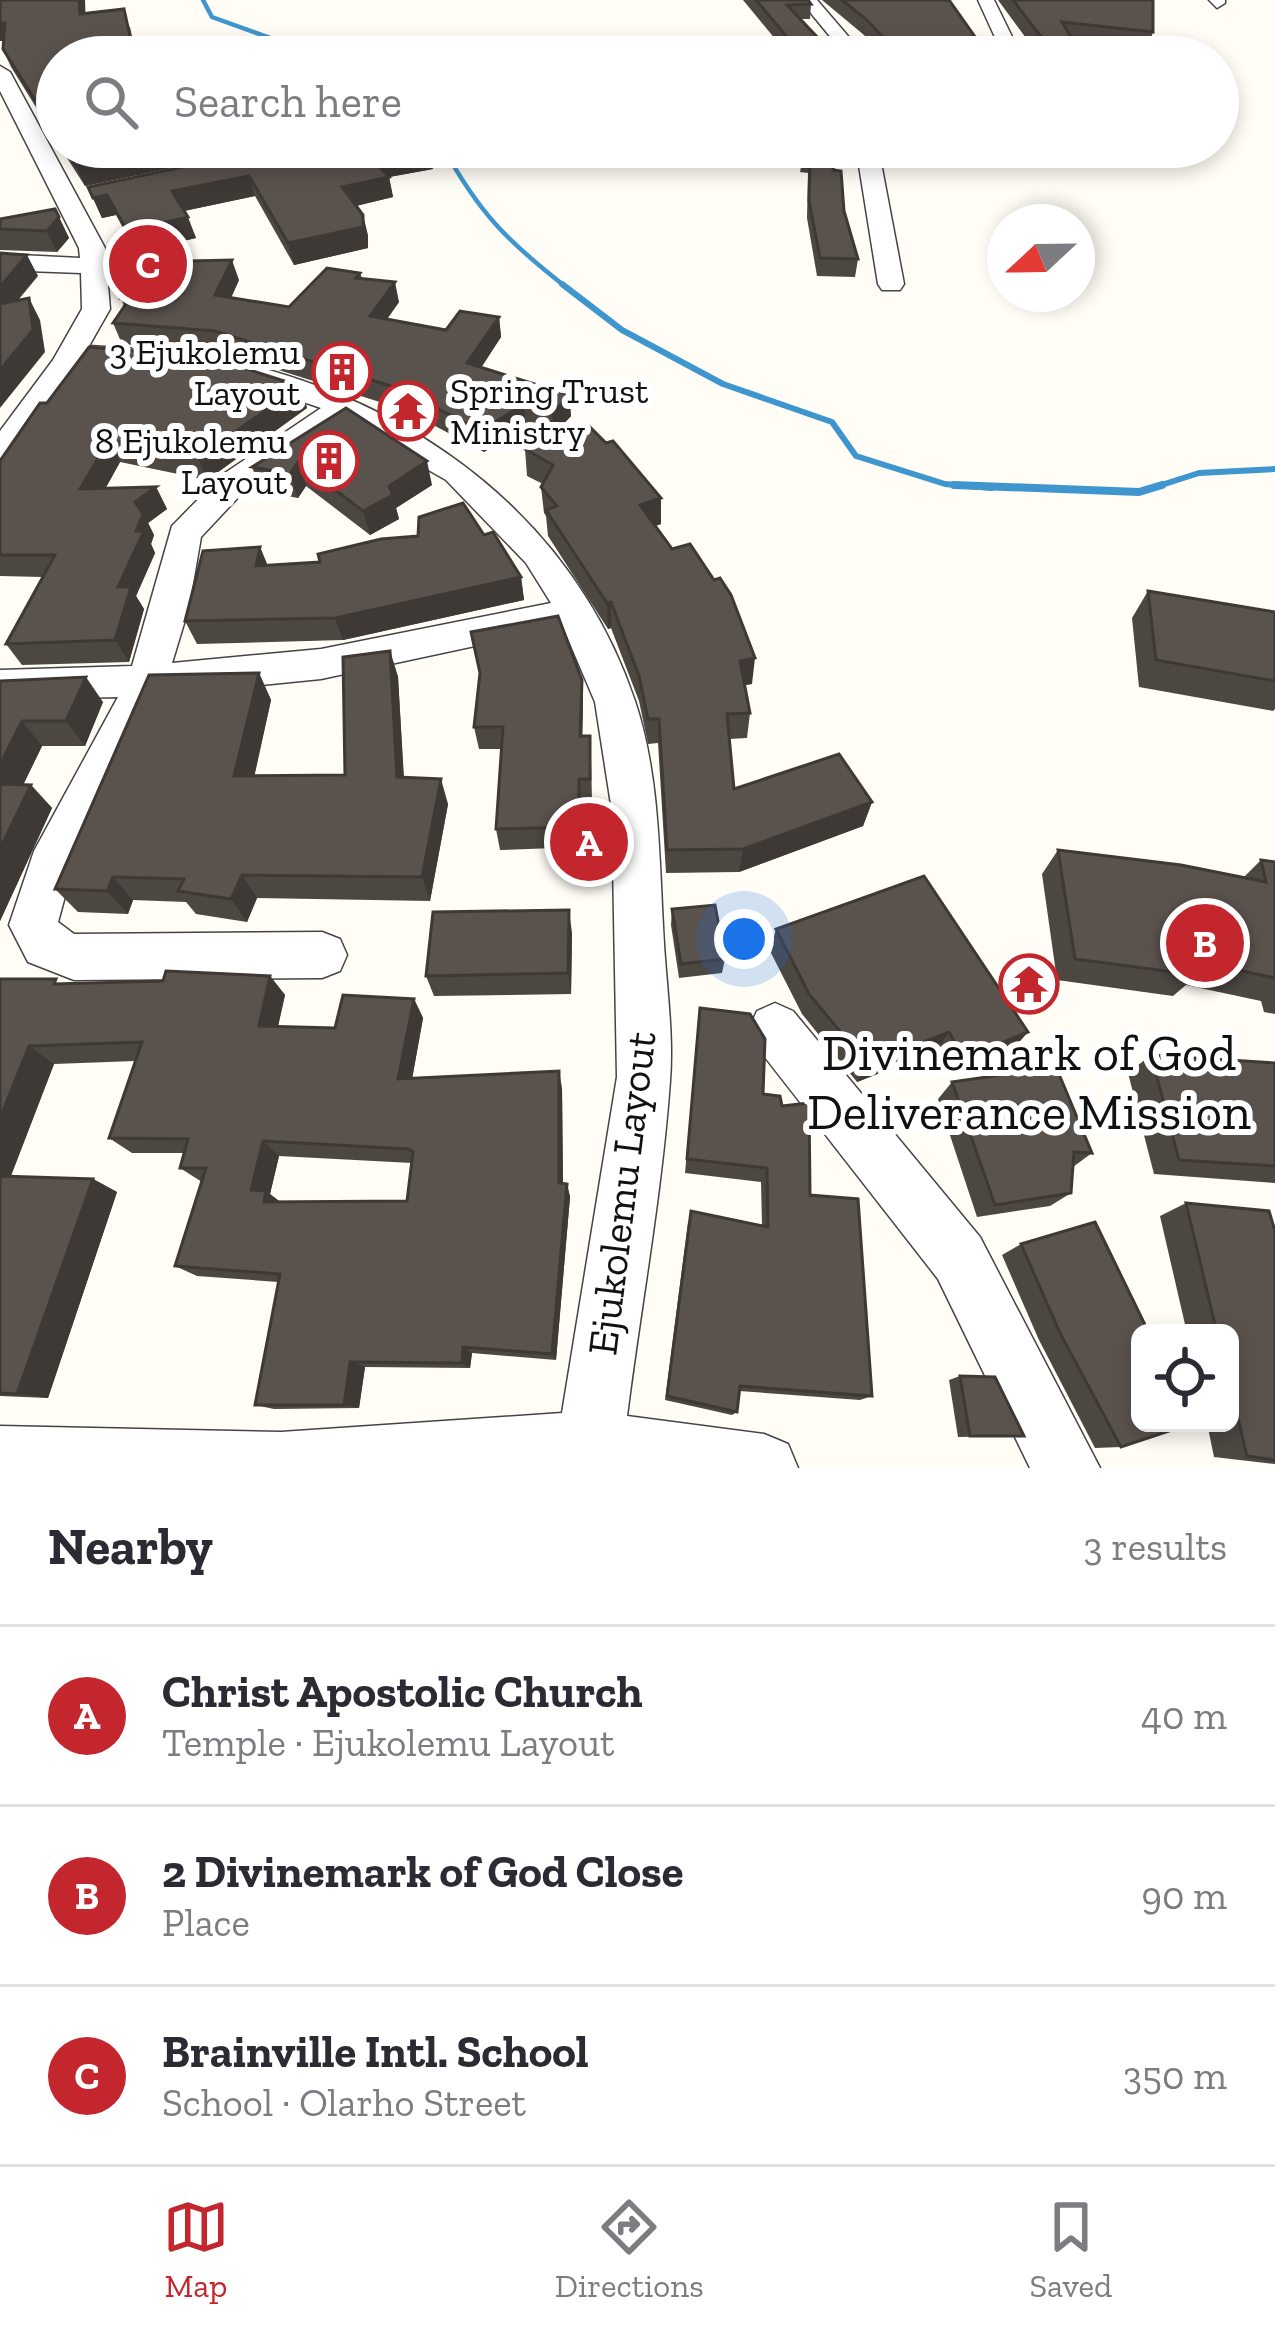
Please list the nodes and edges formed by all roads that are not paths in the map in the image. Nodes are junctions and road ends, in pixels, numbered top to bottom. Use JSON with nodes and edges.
{"nodes":[{"id":1,"x":986,"y":0,"type":"edge"},
{"id":2,"x":800,"y":3,"type":"edge"},
{"id":3,"x":828,"y":36,"type":"edge"},
{"id":4,"x":1003,"y":36,"type":"edge"},
{"id":5,"x":0,"y":72,"type":"edge"},
{"id":6,"x":36,"y":124,"type":"edge"},
{"id":7,"x":64,"y":168,"type":"edge"},
{"id":8,"x":871,"y":168,"type":"edge"},
{"id":9,"x":0,"y":262,"type":"edge"},
{"id":10,"x":94,"y":266,"type":"junction"},
{"id":11,"x":891,"y":284,"type":"dead end"},
{"id":12,"x":71,"y":353,"type":"junction"},
{"id":13,"x":342,"y":408,"type":"junction"},
{"id":14,"x":11,"y":422,"type":"edge"},
{"id":15,"x":0,"y":453,"type":"edge"},
{"id":16,"x":575,"y":611,"type":"junction"},
{"id":17,"x":147,"y":681,"type":"junction"},
{"id":18,"x":0,"y":685,"type":"edge"},
{"id":19,"x":322,"y":955,"type":"dead end"},
{"id":20,"x":775,"y":1029,"type":"dead end"},
{"id":21,"x":590,"y":1444,"type":"junction"},
{"id":22,"x":0,"y":1460,"type":"edge"},
{"id":23,"x":764,"y":1468,"type":"edge"},
{"id":24,"x":1066,"y":1468,"type":"edge"}],
"edges":[{"from":1,"to":4,"type":"street"},
{"from":2,"to":3,"type":"street"},
{"from":5,"to":6,"type":"street"},
{"from":7,"to":10,"type":"street"},
{"from":8,"to":11,"type":"street"},
{"from":9,"to":10,"type":"street"},
{"from":10,"to":12,"type":"street"},
{"from":12,"to":13,"type":"street","name":"Ejukolemu Layout"},
{"from":12,"to":14,"type":"street"},
{"from":13,"to":16,"type":"street","name":"Ejukolemu Layout"},
{"from":13,"to":17,"type":"street"},
{"from":14,"to":15,"type":"street"},
{"from":16,"to":17,"type":"street"},
{"from":16,"to":21,"type":"street","name":"Ejukolemu Layout"},
{"from":17,"to":18,"type":"street"},
{"from":17,"to":19,"type":"street"},
{"from":20,"to":24,"type":"street"},
{"from":21,"to":22,"type":"street"},
{"from":21,"to":23,"type":"street"}]}
